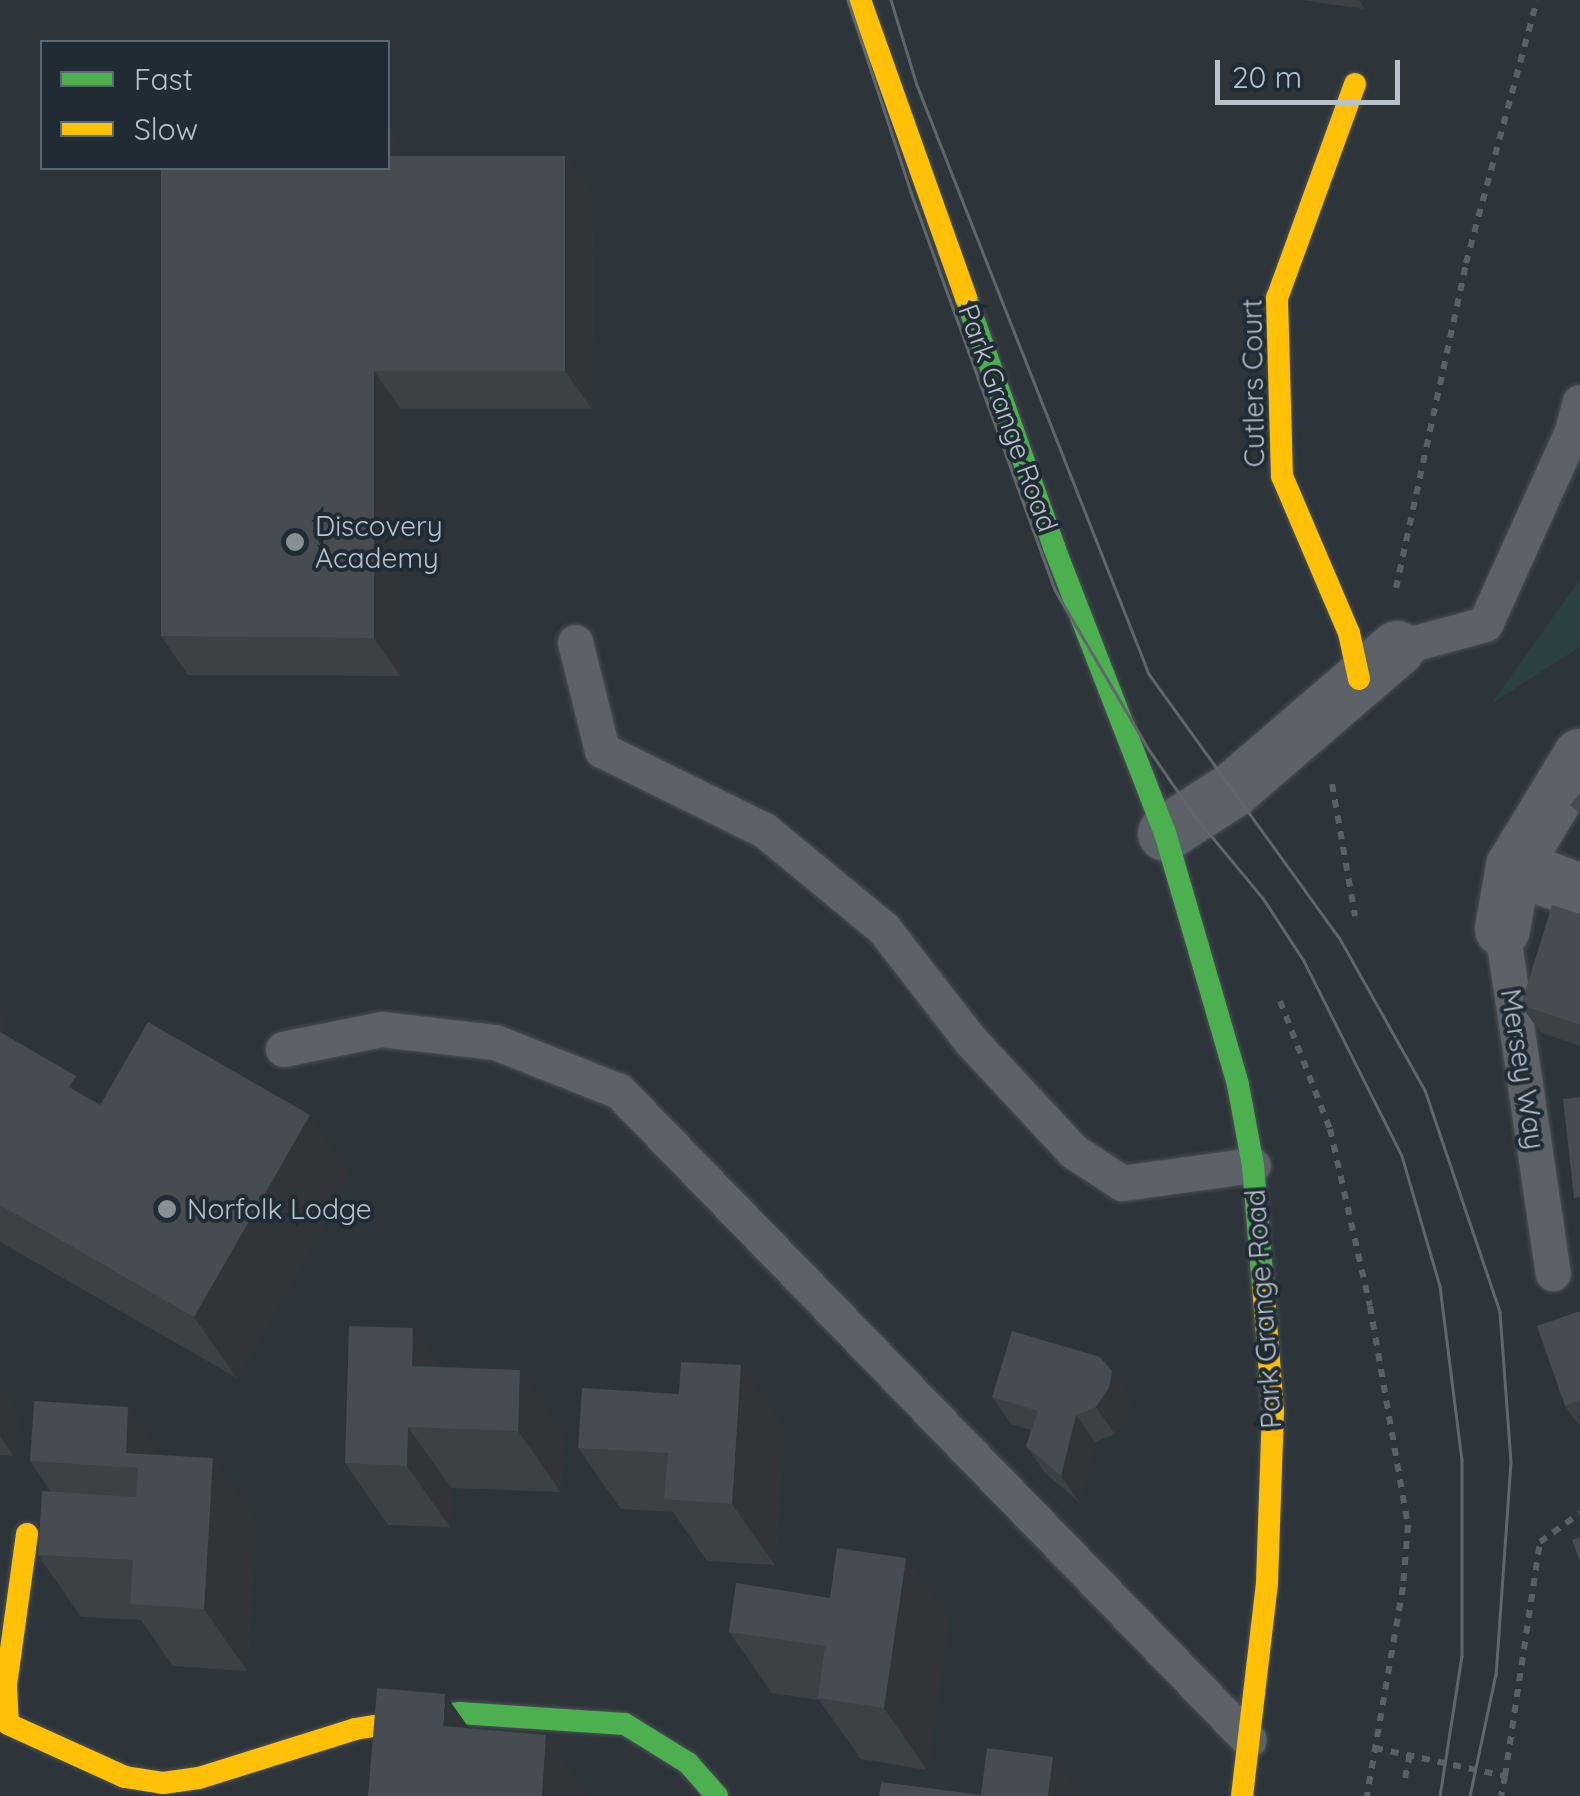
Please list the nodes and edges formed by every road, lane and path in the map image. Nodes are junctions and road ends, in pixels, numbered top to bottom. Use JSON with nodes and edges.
{"nodes":[{"id":1,"x":860,"y":0,"type":"edge"},
{"id":2,"x":1537,"y":0,"type":"edge"},
{"id":3,"x":1356,"y":84,"type":"dead end"},
{"id":4,"x":1580,"y":402,"type":"edge"},
{"id":5,"x":575,"y":642,"type":"dead end"},
{"id":6,"x":1358,"y":667,"type":"junction"},
{"id":7,"x":1580,"y":756,"type":"edge"},
{"id":8,"x":1165,"y":833,"type":"junction"},
{"id":9,"x":1513,"y":866,"type":"junction"},
{"id":10,"x":1580,"y":891,"type":"edge"},
{"id":11,"x":1355,"y":916,"type":"dead end"},
{"id":12,"x":1502,"y":930,"type":"joint"},
{"id":13,"x":1276,"y":991,"type":"dead end"},
{"id":14,"x":283,"y":1049,"type":"dead end"},
{"id":15,"x":1253,"y":1165,"type":"junction"},
{"id":16,"x":1554,"y":1273,"type":"dead end"},
{"id":17,"x":1580,"y":1513,"type":"edge"},
{"id":18,"x":27,"y":1534,"type":"dead end"},
{"id":19,"x":4,"y":1728,"type":"edge"},
{"id":20,"x":1249,"y":1740,"type":"junction"},
{"id":21,"x":1375,"y":1748,"type":"junction"},
{"id":22,"x":1410,"y":1756,"type":"junction"},
{"id":23,"x":1506,"y":1776,"type":"junction"},
{"id":24,"x":1406,"y":1778,"type":"dead end"},
{"id":25,"x":717,"y":1796,"type":"edge"},
{"id":26,"x":1242,"y":1796,"type":"edge"},
{"id":27,"x":1368,"y":1796,"type":"edge"},
{"id":28,"x":1501,"y":1796,"type":"edge"}],
"edges":[{"from":1,"to":8,"type":"street","name":"Park Grange Road"},
{"from":2,"to":6,"type":"path"},
{"from":3,"to":6,"type":"street","name":"Cutlers Court"},
{"from":4,"to":6,"type":"lane"},
{"from":5,"to":15,"type":"lane"},
{"from":6,"to":8,"type":"street"},
{"from":6,"to":11,"type":"path"},
{"from":7,"to":9,"type":"street","name":"Mersey Way"},
{"from":8,"to":15,"type":"street","name":"Park Grange Road"},
{"from":9,"to":10,"type":"street"},
{"from":9,"to":12,"type":"street","name":"Mersey Way"},
{"from":12,"to":16,"type":"lane","name":"Mersey Way"},
{"from":13,"to":21,"type":"path"},
{"from":14,"to":20,"type":"lane"},
{"from":15,"to":20,"type":"street","name":"Park Grange Road"},
{"from":17,"to":23,"type":"path"},
{"from":18,"to":19,"type":"street"},
{"from":19,"to":25,"type":"street"},
{"from":20,"to":26,"type":"street","name":"Park Grange Road"},
{"from":21,"to":22,"type":"path"},
{"from":21,"to":27,"type":"path"},
{"from":22,"to":23,"type":"path"},
{"from":22,"to":24,"type":"path"},
{"from":23,"to":28,"type":"path"}]}
